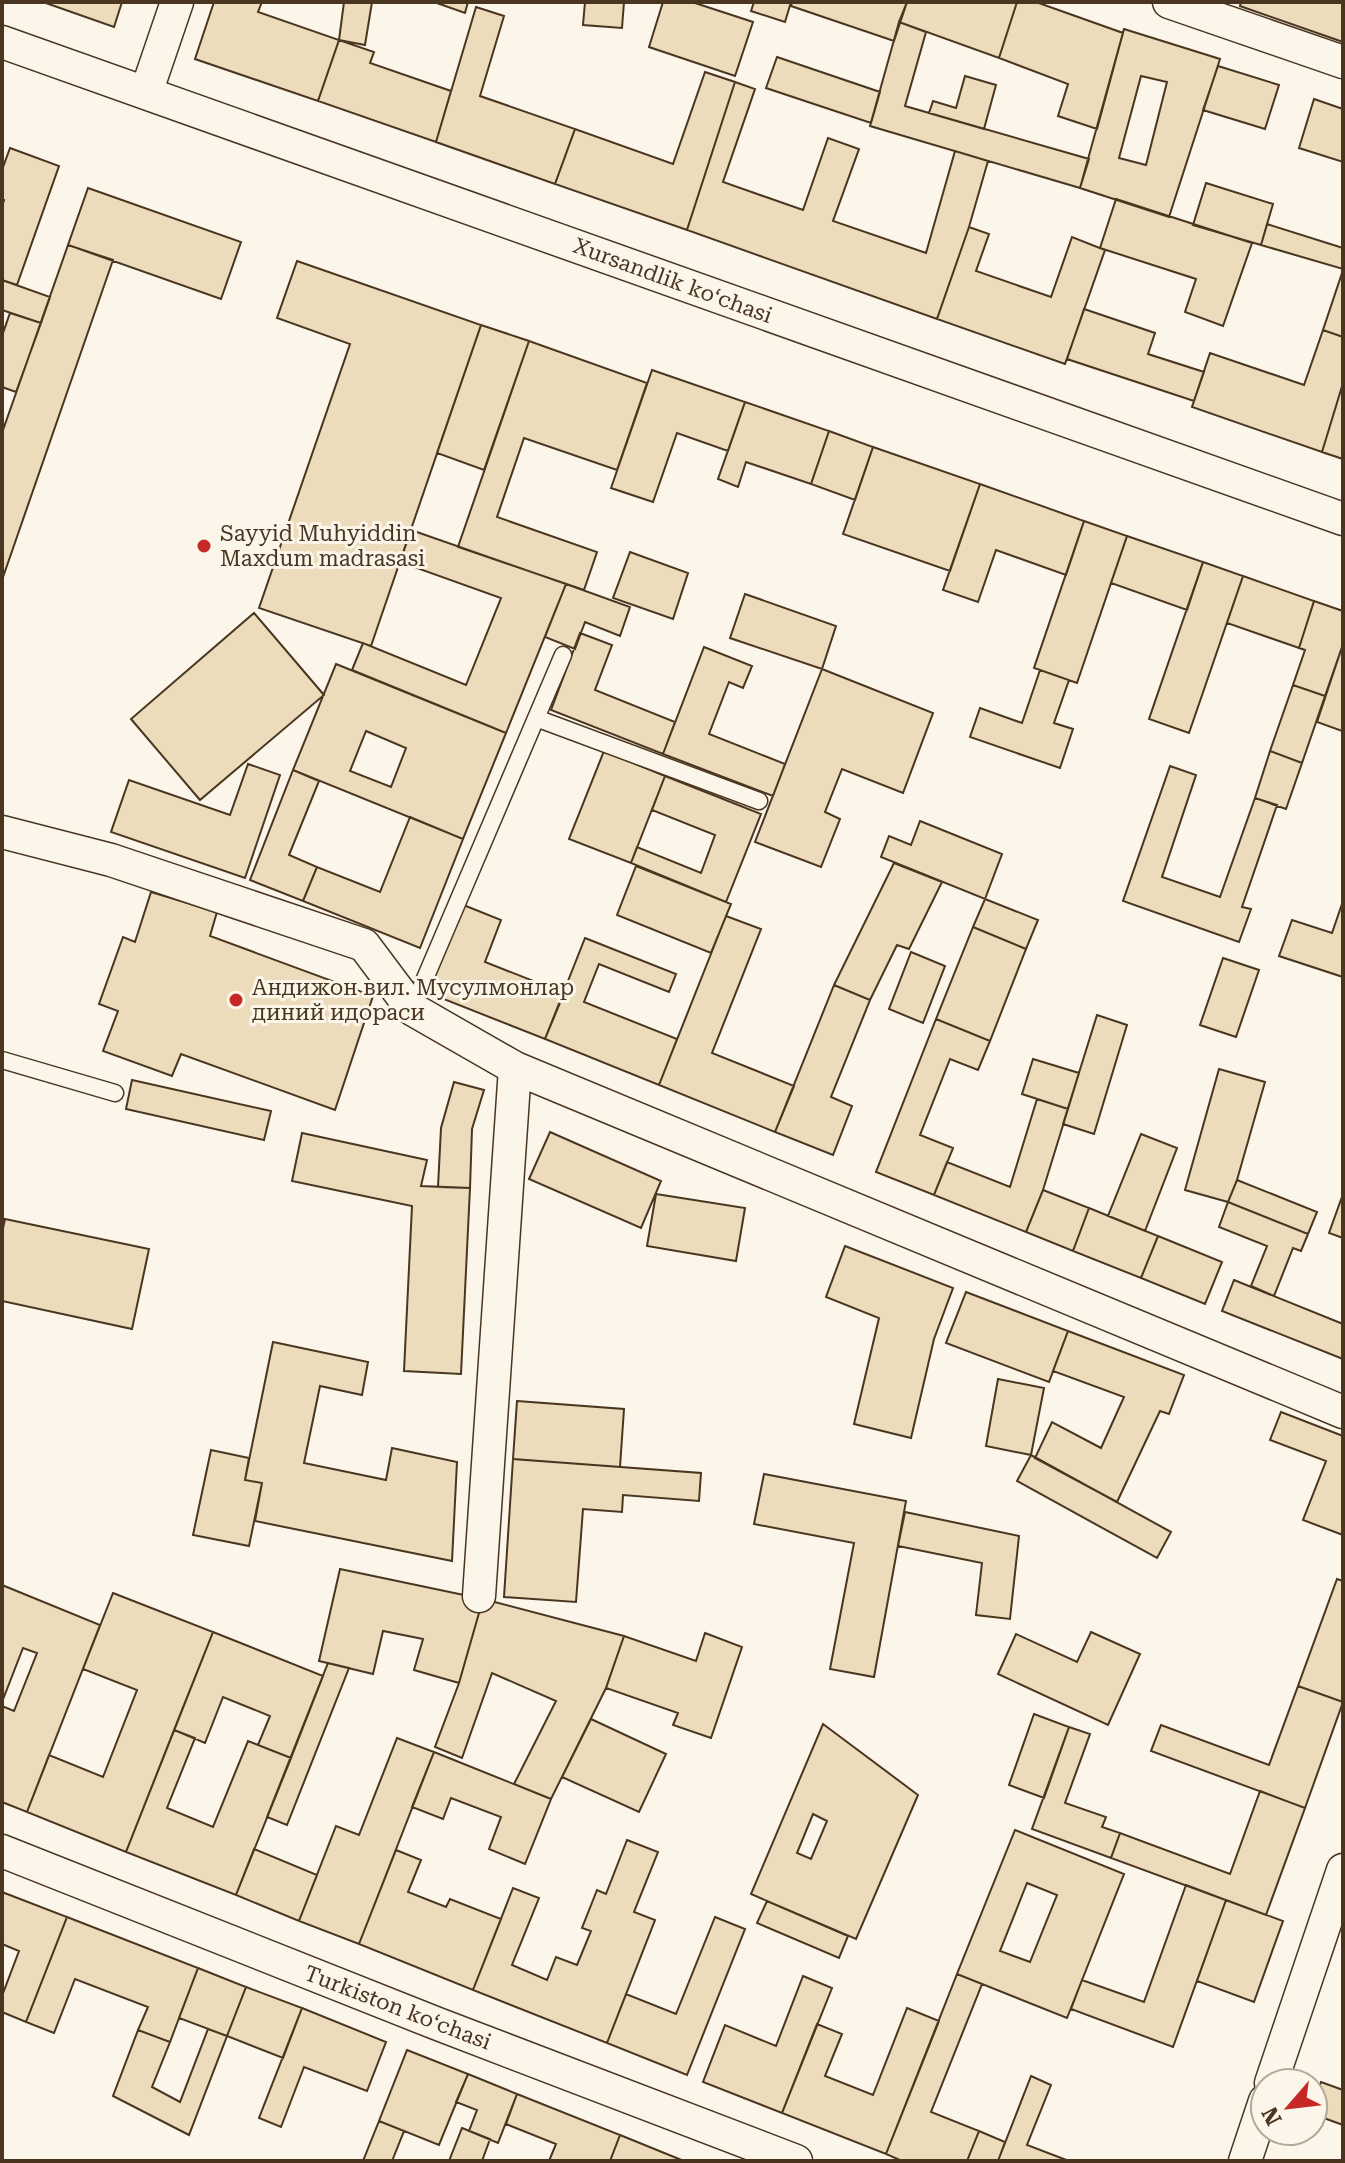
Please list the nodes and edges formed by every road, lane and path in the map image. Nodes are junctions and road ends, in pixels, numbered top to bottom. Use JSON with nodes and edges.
{"nodes":[{"id":1,"x":177,"y":2,"type":"edge"},
{"id":2,"x":1169,"y":2,"type":"edge"},
{"id":3,"x":2,"y":42,"type":"edge"},
{"id":4,"x":1343,"y":62,"type":"edge"},
{"id":5,"x":146,"y":93,"type":"junction"},
{"id":6,"x":1343,"y":519,"type":"edge"},
{"id":7,"x":563,"y":655,"type":"dead end"},
{"id":8,"x":536,"y":718,"type":"junction"},
{"id":9,"x":759,"y":801,"type":"dead end"},
{"id":10,"x":2,"y":832,"type":"edge"},
{"id":11,"x":412,"y":1009,"type":"junction"},
{"id":12,"x":2,"y":1060,"type":"edge"},
{"id":13,"x":515,"y":1068,"type":"junction"},
{"id":14,"x":115,"y":1093,"type":"dead end"},
{"id":15,"x":1343,"y":1412,"type":"edge"},
{"id":16,"x":479,"y":1596,"type":"dead end"},
{"id":17,"x":2,"y":1851,"type":"edge"},
{"id":18,"x":1343,"y":1870,"type":"edge"},
{"id":19,"x":1276,"y":2067,"type":"edge"},
{"id":20,"x":796,"y":2161,"type":"edge"}],
"edges":[{"from":1,"to":5,"type":"street"},
{"from":2,"to":4,"type":"street"},
{"from":3,"to":5,"type":"street","name":"Xursandlik koʻchasi"},
{"from":5,"to":6,"type":"street","name":"Xursandlik koʻchasi"},
{"from":7,"to":8,"type":"lane"},
{"from":8,"to":9,"type":"lane"},
{"from":8,"to":11,"type":"lane"},
{"from":10,"to":11,"type":"street"},
{"from":11,"to":13,"type":"street"},
{"from":12,"to":14,"type":"lane"},
{"from":13,"to":15,"type":"street"},
{"from":13,"to":16,"type":"street"},
{"from":17,"to":20,"type":"street","name":"Turkiston koʻchasi"},
{"from":18,"to":19,"type":"street"}]}
